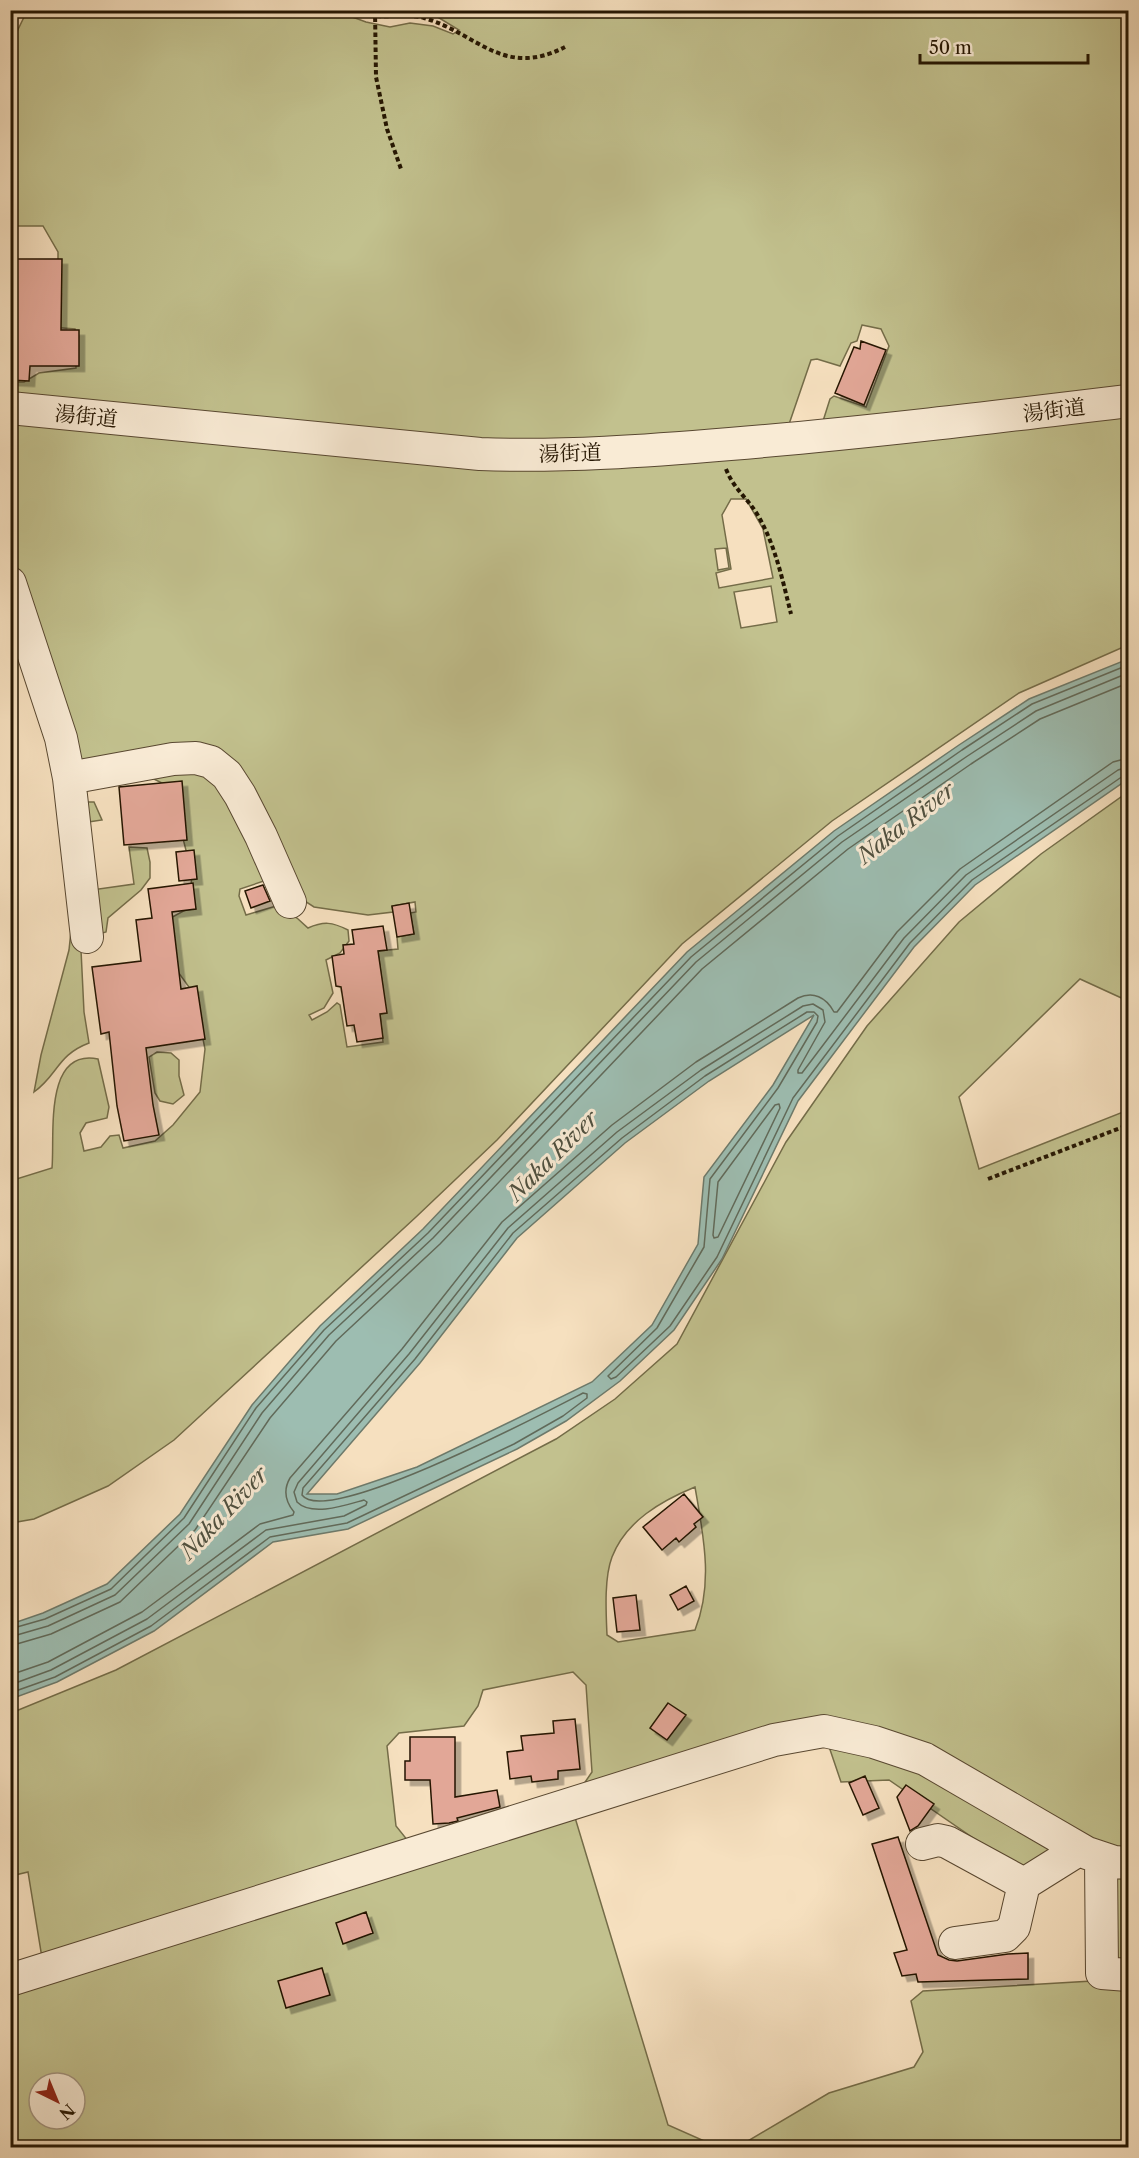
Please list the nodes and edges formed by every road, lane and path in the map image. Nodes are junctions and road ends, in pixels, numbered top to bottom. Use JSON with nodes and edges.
{"nodes":[{"id":1,"x":355,"y":10,"type":"edge"},
{"id":2,"x":407,"y":10,"type":"edge"},
{"id":3,"x":375,"y":13,"type":"edge"},
{"id":4,"x":400,"y":16,"type":"junction"},
{"id":5,"x":565,"y":47,"type":"dead end"},
{"id":6,"x":401,"y":169,"type":"dead end"},
{"id":7,"x":1128,"y":401,"type":"edge"},
{"id":8,"x":10,"y":408,"type":"edge"},
{"id":9,"x":723,"y":444,"type":"junction"},
{"id":10,"x":10,"y":583,"type":"edge"},
{"id":11,"x":791,"y":614,"type":"dead end"},
{"id":12,"x":69,"y":778,"type":"junction"},
{"id":13,"x":290,"y":902,"type":"dead end"},
{"id":14,"x":87,"y":937,"type":"dead end"},
{"id":15,"x":1128,"y":1125,"type":"edge"},
{"id":16,"x":988,"y":1179,"type":"dead end"},
{"id":17,"x":922,"y":1844,"type":"dead end"},
{"id":18,"x":1103,"y":1856,"type":"edge"},
{"id":19,"x":1024,"y":1884,"type":"junction"},
{"id":20,"x":955,"y":1943,"type":"dead end"},
{"id":21,"x":1128,"y":1975,"type":"edge"},
{"id":22,"x":10,"y":1980,"type":"edge"}],
"edges":[{"from":1,"to":3,"type":"path"},
{"from":2,"to":4,"type":"path"},
{"from":3,"to":4,"type":"path"},
{"from":3,"to":6,"type":"path"},
{"from":4,"to":5,"type":"path"},
{"from":7,"to":9,"type":"street","name":"湯街道"},
{"from":8,"to":9,"type":"street","name":"湯街道"},
{"from":9,"to":11,"type":"path"},
{"from":10,"to":12,"type":"street"},
{"from":12,"to":13,"type":"street"},
{"from":12,"to":14,"type":"street"},
{"from":15,"to":16,"type":"path"},
{"from":17,"to":19,"type":"street"},
{"from":18,"to":19,"type":"street"},
{"from":18,"to":21,"type":"street"},
{"from":18,"to":22,"type":"street"},
{"from":19,"to":20,"type":"street"}]}
